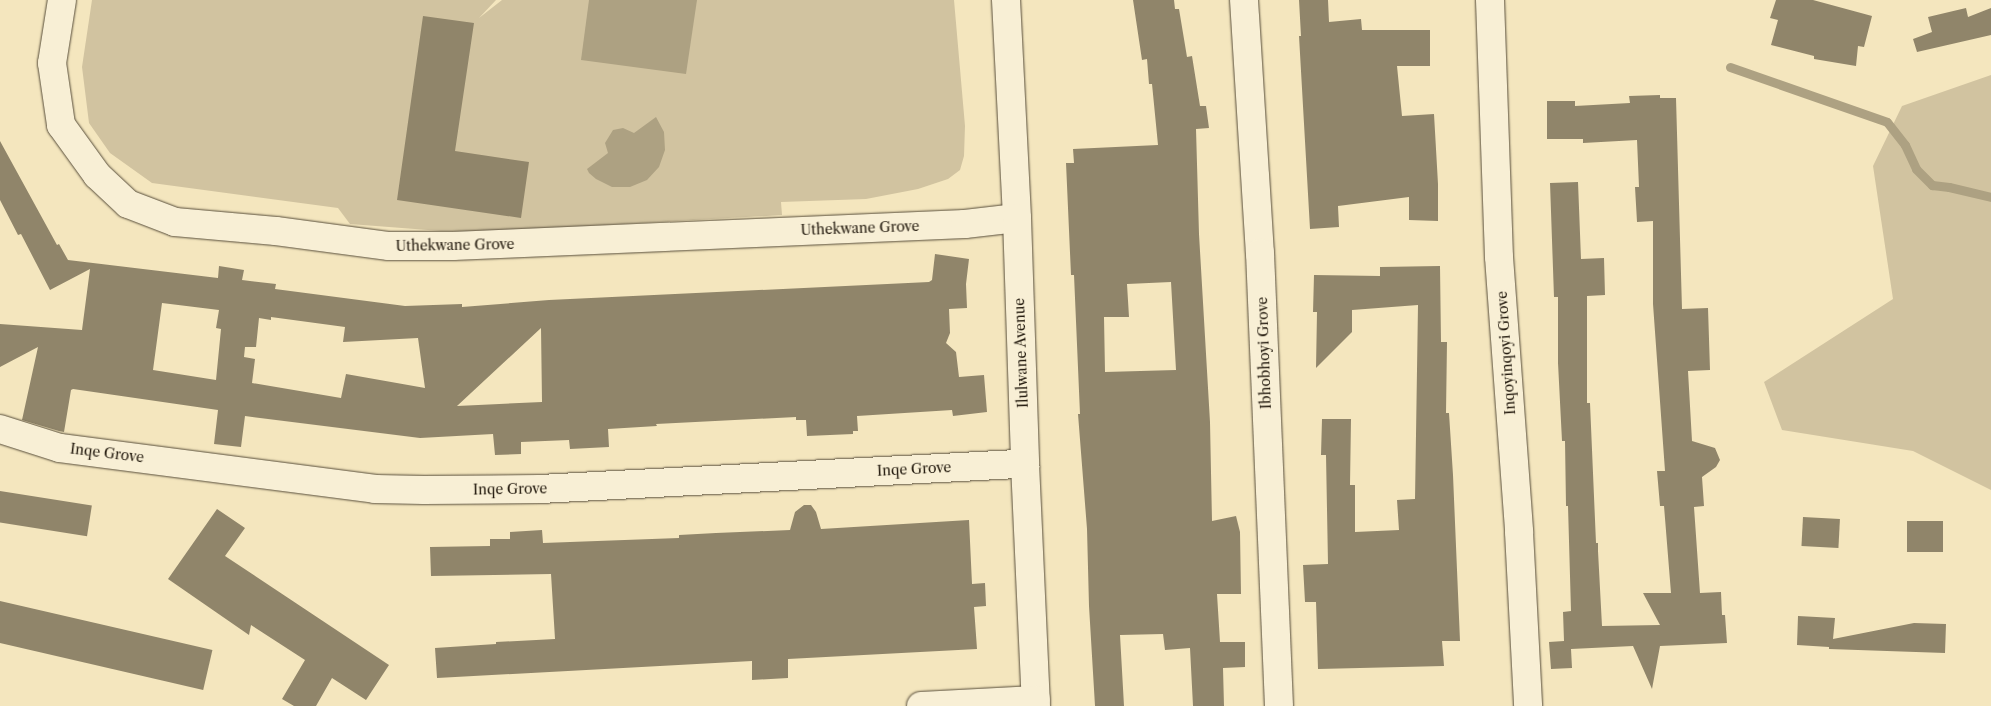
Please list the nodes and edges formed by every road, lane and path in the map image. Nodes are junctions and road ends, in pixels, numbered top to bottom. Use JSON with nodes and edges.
{"nodes":[{"id":1,"x":62,"y":0,"type":"edge"},
{"id":2,"x":1006,"y":0,"type":"edge"},
{"id":3,"x":1244,"y":0,"type":"edge"},
{"id":4,"x":1490,"y":0,"type":"edge"},
{"id":5,"x":1017,"y":218,"type":"junction"},
{"id":6,"x":0,"y":429,"type":"edge"},
{"id":7,"x":1025,"y":464,"type":"junction"},
{"id":8,"x":1036,"y":703,"type":"edge"},
{"id":9,"x":922,"y":706,"type":"edge"},
{"id":10,"x":1279,"y":706,"type":"edge"},
{"id":11,"x":1528,"y":706,"type":"edge"}],
"edges":[{"from":1,"to":5,"type":"street","name":"Uthekwane Grove"},
{"from":2,"to":5,"type":"street","name":"Ilulwane Avenue"},
{"from":3,"to":10,"type":"street","name":"Ibhobhoyi Grove"},
{"from":4,"to":11,"type":"street","name":"Inqoyinqoyi Grove"},
{"from":5,"to":7,"type":"street","name":"Ilulwane Avenue"},
{"from":6,"to":7,"type":"street","name":"Inqe Grove"},
{"from":7,"to":8,"type":"street","name":"Ilulwane Avenue"},
{"from":8,"to":9,"type":"street"}]}
